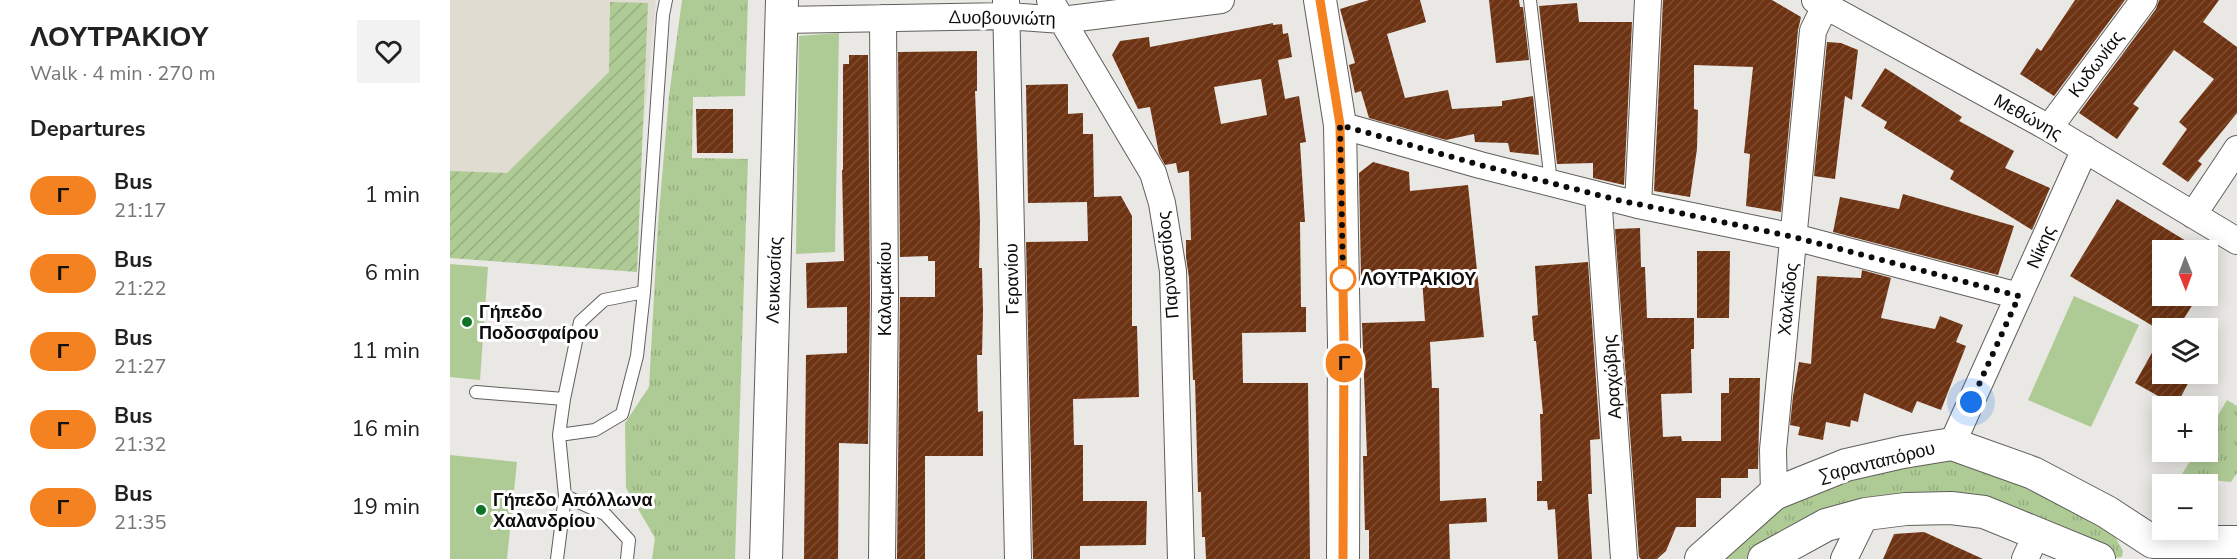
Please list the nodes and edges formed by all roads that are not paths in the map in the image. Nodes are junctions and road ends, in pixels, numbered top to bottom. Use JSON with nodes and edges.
{"nodes":[{"id":1,"x":666,"y":0,"type":"edge"},
{"id":2,"x":1221,"y":0,"type":"edge"},
{"id":3,"x":1320,"y":0,"type":"edge"},
{"id":4,"x":1530,"y":0,"type":"edge"},
{"id":5,"x":1648,"y":0,"type":"edge"},
{"id":6,"x":2144,"y":0,"type":"edge"},
{"id":7,"x":1823,"y":2,"type":"edge"},
{"id":8,"x":1006,"y":8,"type":"edge"},
{"id":9,"x":782,"y":10,"type":"edge"},
{"id":10,"x":1056,"y":10,"type":"edge"},
{"id":11,"x":883,"y":18,"type":"junction"},
{"id":12,"x":1340,"y":125,"type":"junction"},
{"id":13,"x":2049,"y":128,"type":"junction"},
{"id":14,"x":2085,"y":149,"type":"junction"},
{"id":15,"x":2237,"y":149,"type":"edge"},
{"id":16,"x":1551,"y":183,"type":"junction"},
{"id":17,"x":1598,"y":195,"type":"junction"},
{"id":18,"x":1638,"y":205,"type":"junction"},
{"id":19,"x":2193,"y":215,"type":"junction"},
{"id":20,"x":1794,"y":237,"type":"junction"},
{"id":21,"x":2237,"y":241,"type":"edge"},
{"id":22,"x":644,"y":292,"type":"junction"},
{"id":23,"x":2019,"y":296,"type":"junction"},
{"id":24,"x":476,"y":392,"type":"dead end"},
{"id":25,"x":564,"y":399,"type":"junction"},
{"id":26,"x":559,"y":435,"type":"junction"},
{"id":27,"x":1952,"y":444,"type":"junction"},
{"id":28,"x":1774,"y":494,"type":"junction"},
{"id":29,"x":565,"y":496,"type":"junction"},
{"id":30,"x":1866,"y":514,"type":"junction"},
{"id":31,"x":2237,"y":542,"type":"edge"},
{"id":32,"x":2031,"y":546,"type":"edge"},
{"id":33,"x":2150,"y":551,"type":"edge"},
{"id":34,"x":557,"y":559,"type":"edge"},
{"id":35,"x":627,"y":559,"type":"edge"},
{"id":36,"x":766,"y":559,"type":"edge"},
{"id":37,"x":882,"y":559,"type":"edge"},
{"id":38,"x":1018,"y":559,"type":"edge"},
{"id":39,"x":1181,"y":559,"type":"edge"},
{"id":40,"x":1343,"y":559,"type":"edge"},
{"id":41,"x":1624,"y":559,"type":"edge"},
{"id":42,"x":1701,"y":559,"type":"edge"},
{"id":43,"x":1764,"y":559,"type":"edge"},
{"id":44,"x":1844,"y":559,"type":"edge"},
{"id":45,"x":2099,"y":559,"type":"edge"}],
"edges":[{"from":1,"to":22,"type":"lane"},
{"from":2,"to":10,"type":"street","name":"Δυοβουνιώτη"},
{"from":3,"to":12,"type":"street"},
{"from":4,"to":16,"type":"lane"},
{"from":5,"to":18,"type":"street"},
{"from":6,"to":13,"type":"street","name":"Κυδωνίας"},
{"from":7,"to":13,"type":"street","name":"Μεθώνης"},
{"from":7,"to":20,"type":"street","name":"Χαλκίδος"},
{"from":8,"to":10,"type":"street","name":"Δυοβουνιώτη"},
{"from":8,"to":11,"type":"street","name":"Δυοβουνιώτη"},
{"from":8,"to":38,"type":"street","name":"Γερανίου"},
{"from":9,"to":11,"type":"street","name":"Δυοβουνιώτη"},
{"from":9,"to":36,"type":"street","name":"Λευκωσίας"},
{"from":10,"to":39,"type":"street","name":"Παρνασσίδος"},
{"from":11,"to":37,"type":"street","name":"Καλαμακίου"},
{"from":12,"to":16,"type":"street"},
{"from":12,"to":40,"type":"street"},
{"from":13,"to":14,"type":"street","name":"Μεθώνης"},
{"from":14,"to":19,"type":"street","name":"Μεθώνης"},
{"from":14,"to":23,"type":"street","name":"Νίκης"},
{"from":15,"to":19,"type":"street"},
{"from":16,"to":17,"type":"street"},
{"from":17,"to":18,"type":"street"},
{"from":17,"to":41,"type":"street","name":"Αραχώβης"},
{"from":18,"to":20,"type":"street"},
{"from":19,"to":21,"type":"street","name":"Μεθώνης"},
{"from":20,"to":23,"type":"street"},
{"from":20,"to":28,"type":"street","name":"Χαλκίδος"},
{"from":22,"to":25,"type":"lane"},
{"from":22,"to":26,"type":"lane"},
{"from":23,"to":27,"type":"street","name":"Νίκης"},
{"from":24,"to":25,"type":"lane"},
{"from":25,"to":26,"type":"lane"},
{"from":26,"to":29,"type":"lane"},
{"from":27,"to":28,"type":"street","name":"Σαρανταπόρου"},
{"from":27,"to":33,"type":"street","name":"Σαρανταπόρου"},
{"from":28,"to":42,"type":"street","name":"Σαρανταπόρου"},
{"from":29,"to":34,"type":"lane"},
{"from":29,"to":35,"type":"lane"},
{"from":30,"to":32,"type":"street"},
{"from":30,"to":43,"type":"street"},
{"from":30,"to":44,"type":"street"},
{"from":31,"to":33,"type":"street","name":"Σαρανταπόρου"},
{"from":32,"to":45,"type":"street"}]}
